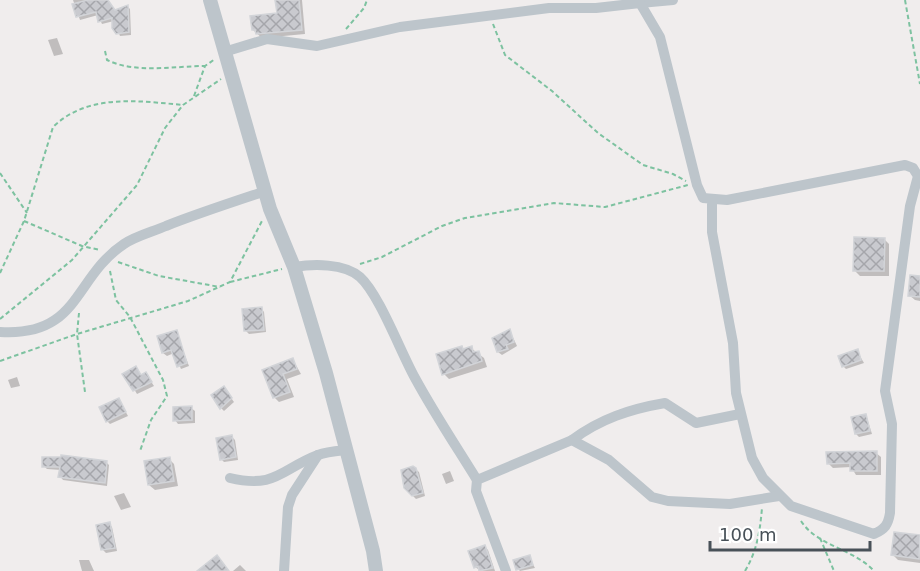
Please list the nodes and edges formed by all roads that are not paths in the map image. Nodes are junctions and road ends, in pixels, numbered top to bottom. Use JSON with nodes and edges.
{"nodes":[{"id":1,"x":210,"y":0,"type":"edge"},
{"id":2,"x":673,"y":0,"type":"edge"},
{"id":3,"x":640,"y":3,"type":"junction"},
{"id":4,"x":224,"y":52,"type":"junction"},
{"id":5,"x":266,"y":191,"type":"junction"},
{"id":6,"x":712,"y":200,"type":"junction"},
{"id":7,"x":294,"y":267,"type":"junction"},
{"id":8,"x":0,"y":332,"type":"edge"},
{"id":9,"x":740,"y":414,"type":"junction"},
{"id":10,"x":572,"y":440,"type":"junction"},
{"id":11,"x":346,"y":450,"type":"junction"},
{"id":12,"x":318,"y":455,"type":"junction"},
{"id":13,"x":230,"y":478,"type":"dead end"},
{"id":14,"x":477,"y":480,"type":"junction"},
{"id":15,"x":778,"y":496,"type":"junction"},
{"id":16,"x":284,"y":571,"type":"edge"},
{"id":17,"x":376,"y":571,"type":"edge"},
{"id":18,"x":506,"y":571,"type":"edge"}],
"edges":[{"from":1,"to":4,"type":"street"},
{"from":2,"to":3,"type":"street"},
{"from":3,"to":4,"type":"street"},
{"from":3,"to":6,"type":"street"},
{"from":4,"to":5,"type":"street"},
{"from":5,"to":7,"type":"street"},
{"from":5,"to":8,"type":"street"},
{"from":6,"to":9,"type":"street"},
{"from":6,"to":15,"type":"street"},
{"from":7,"to":11,"type":"street"},
{"from":7,"to":14,"type":"street"},
{"from":9,"to":10,"type":"street"},
{"from":9,"to":15,"type":"street"},
{"from":10,"to":14,"type":"street"},
{"from":10,"to":15,"type":"street"},
{"from":11,"to":12,"type":"street"},
{"from":11,"to":17,"type":"street"},
{"from":12,"to":13,"type":"street"},
{"from":12,"to":16,"type":"street"},
{"from":14,"to":18,"type":"street"}]}
